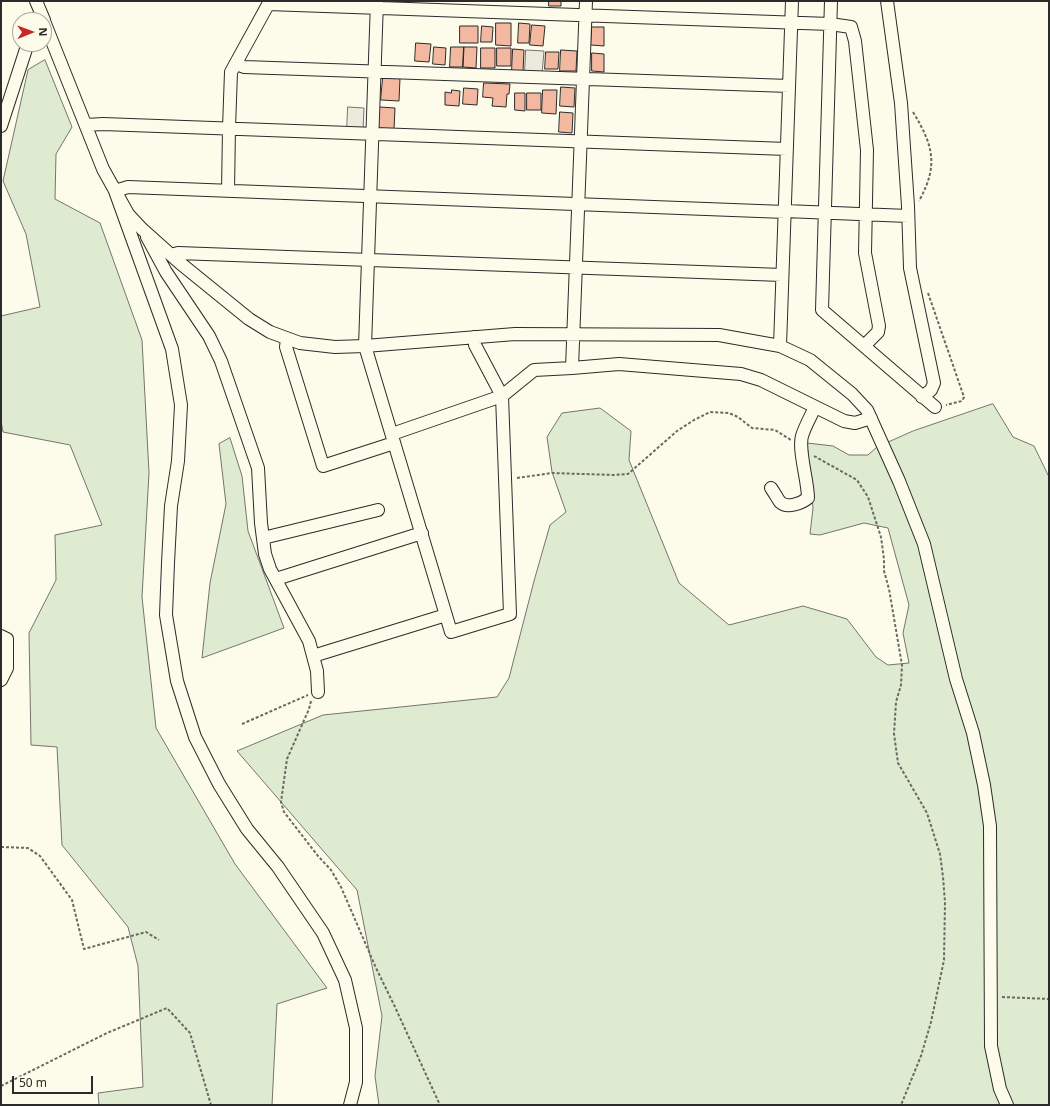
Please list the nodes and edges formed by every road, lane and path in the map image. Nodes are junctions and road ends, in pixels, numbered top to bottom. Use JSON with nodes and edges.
{"nodes":[{"id":1,"x":36,"y":1,"type":"edge"},
{"id":2,"x":586,"y":1,"type":"edge"},
{"id":3,"x":792,"y":1,"type":"edge"},
{"id":4,"x":831,"y":1,"type":"edge"},
{"id":5,"x":888,"y":1,"type":"edge"},
{"id":6,"x":269,"y":3,"type":"edge"},
{"id":7,"x":377,"y":5,"type":"edge"},
{"id":8,"x":41,"y":12,"type":"edge"},
{"id":9,"x":585,"y":17,"type":"junction"},
{"id":10,"x":791,"y":23,"type":"junction"},
{"id":11,"x":830,"y":24,"type":"junction"},
{"id":12,"x":52,"y":47,"type":"edge"},
{"id":13,"x":25,"y":52,"type":"edge"},
{"id":14,"x":236,"y":64,"type":"junction"},
{"id":15,"x":375,"y":71,"type":"junction"},
{"id":16,"x":583,"y":79,"type":"junction"},
{"id":17,"x":789,"y":86,"type":"junction"},
{"id":18,"x":900,"y":98,"type":"junction"},
{"id":19,"x":86,"y":125,"type":"junction"},
{"id":20,"x":1,"y":126,"type":"edge"},
{"id":21,"x":229,"y":128,"type":"junction"},
{"id":22,"x":373,"y":134,"type":"junction"},
{"id":23,"x":581,"y":141,"type":"junction"},
{"id":24,"x":787,"y":149,"type":"junction"},
{"id":25,"x":115,"y":191,"type":"junction"},
{"id":26,"x":228,"y":191,"type":"junction"},
{"id":27,"x":370,"y":196,"type":"junction"},
{"id":28,"x":578,"y":204,"type":"junction"},
{"id":29,"x":908,"y":211,"type":"junction"},
{"id":30,"x":784,"y":212,"type":"junction"},
{"id":31,"x":825,"y":212,"type":"junction"},
{"id":32,"x":866,"y":214,"type":"junction"},
{"id":33,"x":142,"y":229,"type":"junction"},
{"id":34,"x":171,"y":255,"type":"junction"},
{"id":35,"x":368,"y":259,"type":"junction"},
{"id":36,"x":576,"y":266,"type":"junction"},
{"id":37,"x":782,"y":275,"type":"junction"},
{"id":38,"x":927,"y":292,"type":"dead end"},
{"id":39,"x":574,"y":335,"type":"junction"},
{"id":40,"x":474,"y":337,"type":"junction"},
{"id":41,"x":287,"y":339,"type":"junction"},
{"id":42,"x":365,"y":346,"type":"junction"},
{"id":43,"x":780,"y":346,"type":"junction"},
{"id":44,"x":864,"y":346,"type":"junction"},
{"id":45,"x":572,"y":368,"type":"junction"},
{"id":46,"x":502,"y":396,"type":"junction"},
{"id":47,"x":922,"y":397,"type":"junction"},
{"id":48,"x":815,"y":407,"type":"junction"},
{"id":49,"x":935,"y":408,"type":"joint"},
{"id":50,"x":871,"y":418,"type":"junction"},
{"id":51,"x":393,"y":439,"type":"junction"},
{"id":52,"x":802,"y":448,"type":"junction"},
{"id":53,"x":506,"y":479,"type":"junction"},
{"id":54,"x":771,"y":488,"type":"dead end"},
{"id":55,"x":378,"y":510,"type":"dead end"},
{"id":56,"x":422,"y":533,"type":"junction"},
{"id":57,"x":263,"y":538,"type":"junction"},
{"id":58,"x":276,"y":579,"type":"junction"},
{"id":59,"x":446,"y":615,"type":"junction"},
{"id":60,"x":1,"y":636,"type":"edge"},
{"id":61,"x":313,"y":656,"type":"junction"},
{"id":62,"x":1,"y":680,"type":"edge"},
{"id":63,"x":314,"y":693,"type":"junction"},
{"id":64,"x":242,"y":724,"type":"dead end"},
{"id":65,"x":1,"y":847,"type":"edge"},
{"id":66,"x":160,"y":940,"type":"dead end"},
{"id":67,"x":991,"y":996,"type":"junction"},
{"id":68,"x":1049,"y":999,"type":"edge"},
{"id":69,"x":1,"y":1086,"type":"edge"},
{"id":70,"x":211,"y":1105,"type":"edge"},
{"id":71,"x":350,"y":1105,"type":"edge"},
{"id":72,"x":440,"y":1105,"type":"edge"},
{"id":73,"x":901,"y":1105,"type":"edge"},
{"id":74,"x":1007,"y":1105,"type":"edge"}],
"edges":[{"from":1,"to":8,"type":"street"},
{"from":2,"to":9,"type":"street"},
{"from":3,"to":10,"type":"street"},
{"from":4,"to":11,"type":"street"},
{"from":5,"to":18,"type":"street"},
{"from":6,"to":7,"type":"street"},
{"from":6,"to":14,"type":"street"},
{"from":7,"to":9,"type":"street"},
{"from":7,"to":15,"type":"street"},
{"from":9,"to":10,"type":"street"},
{"from":9,"to":16,"type":"street"},
{"from":10,"to":11,"type":"street"},
{"from":10,"to":17,"type":"street"},
{"from":11,"to":31,"type":"street"},
{"from":11,"to":32,"type":"street"},
{"from":12,"to":19,"type":"street"},
{"from":13,"to":20,"type":"street"},
{"from":14,"to":15,"type":"street"},
{"from":14,"to":21,"type":"street"},
{"from":15,"to":16,"type":"street"},
{"from":15,"to":22,"type":"street"},
{"from":16,"to":17,"type":"street"},
{"from":16,"to":23,"type":"street"},
{"from":17,"to":24,"type":"street"},
{"from":18,"to":29,"type":"street"},
{"from":18,"to":29,"type":"path"},
{"from":19,"to":21,"type":"street"},
{"from":19,"to":25,"type":"street"},
{"from":21,"to":22,"type":"street"},
{"from":21,"to":26,"type":"street"},
{"from":22,"to":23,"type":"street"},
{"from":22,"to":27,"type":"street"},
{"from":23,"to":24,"type":"street"},
{"from":23,"to":28,"type":"street"},
{"from":24,"to":30,"type":"street"},
{"from":25,"to":26,"type":"street"},
{"from":25,"to":33,"type":"street"},
{"from":25,"to":71,"type":"street"},
{"from":26,"to":27,"type":"street"},
{"from":27,"to":28,"type":"street"},
{"from":27,"to":35,"type":"street"},
{"from":28,"to":30,"type":"street"},
{"from":28,"to":36,"type":"street"},
{"from":29,"to":32,"type":"street"},
{"from":29,"to":47,"type":"street"},
{"from":30,"to":31,"type":"street"},
{"from":30,"to":37,"type":"street"},
{"from":31,"to":32,"type":"street"},
{"from":31,"to":44,"type":"street"},
{"from":32,"to":44,"type":"street"},
{"from":33,"to":34,"type":"street"},
{"from":33,"to":57,"type":"street"},
{"from":34,"to":35,"type":"street"},
{"from":34,"to":41,"type":"street"},
{"from":35,"to":36,"type":"street"},
{"from":35,"to":42,"type":"street"},
{"from":36,"to":37,"type":"street"},
{"from":36,"to":39,"type":"street"},
{"from":37,"to":43,"type":"street"},
{"from":38,"to":49,"type":"path"},
{"from":39,"to":40,"type":"street"},
{"from":39,"to":43,"type":"street"},
{"from":39,"to":45,"type":"street"},
{"from":40,"to":42,"type":"street"},
{"from":40,"to":46,"type":"street"},
{"from":41,"to":42,"type":"street"},
{"from":41,"to":51,"type":"street"},
{"from":42,"to":51,"type":"street"},
{"from":43,"to":50,"type":"street"},
{"from":44,"to":47,"type":"street"},
{"from":45,"to":46,"type":"street"},
{"from":45,"to":48,"type":"street"},
{"from":46,"to":51,"type":"street"},
{"from":46,"to":53,"type":"street"},
{"from":47,"to":49,"type":"street"},
{"from":48,"to":50,"type":"street"},
{"from":48,"to":52,"type":"street"},
{"from":50,"to":67,"type":"street"},
{"from":51,"to":56,"type":"street"},
{"from":52,"to":53,"type":"path"},
{"from":52,"to":54,"type":"street"},
{"from":52,"to":73,"type":"path"},
{"from":53,"to":59,"type":"street"},
{"from":55,"to":57,"type":"street"},
{"from":56,"to":58,"type":"street"},
{"from":56,"to":59,"type":"street"},
{"from":57,"to":58,"type":"street"},
{"from":58,"to":61,"type":"street"},
{"from":59,"to":61,"type":"street"},
{"from":60,"to":62,"type":"street"},
{"from":61,"to":63,"type":"street"},
{"from":63,"to":64,"type":"path"},
{"from":63,"to":72,"type":"path"},
{"from":65,"to":66,"type":"path"},
{"from":67,"to":68,"type":"path"},
{"from":67,"to":74,"type":"street"},
{"from":69,"to":70,"type":"path"}]}
